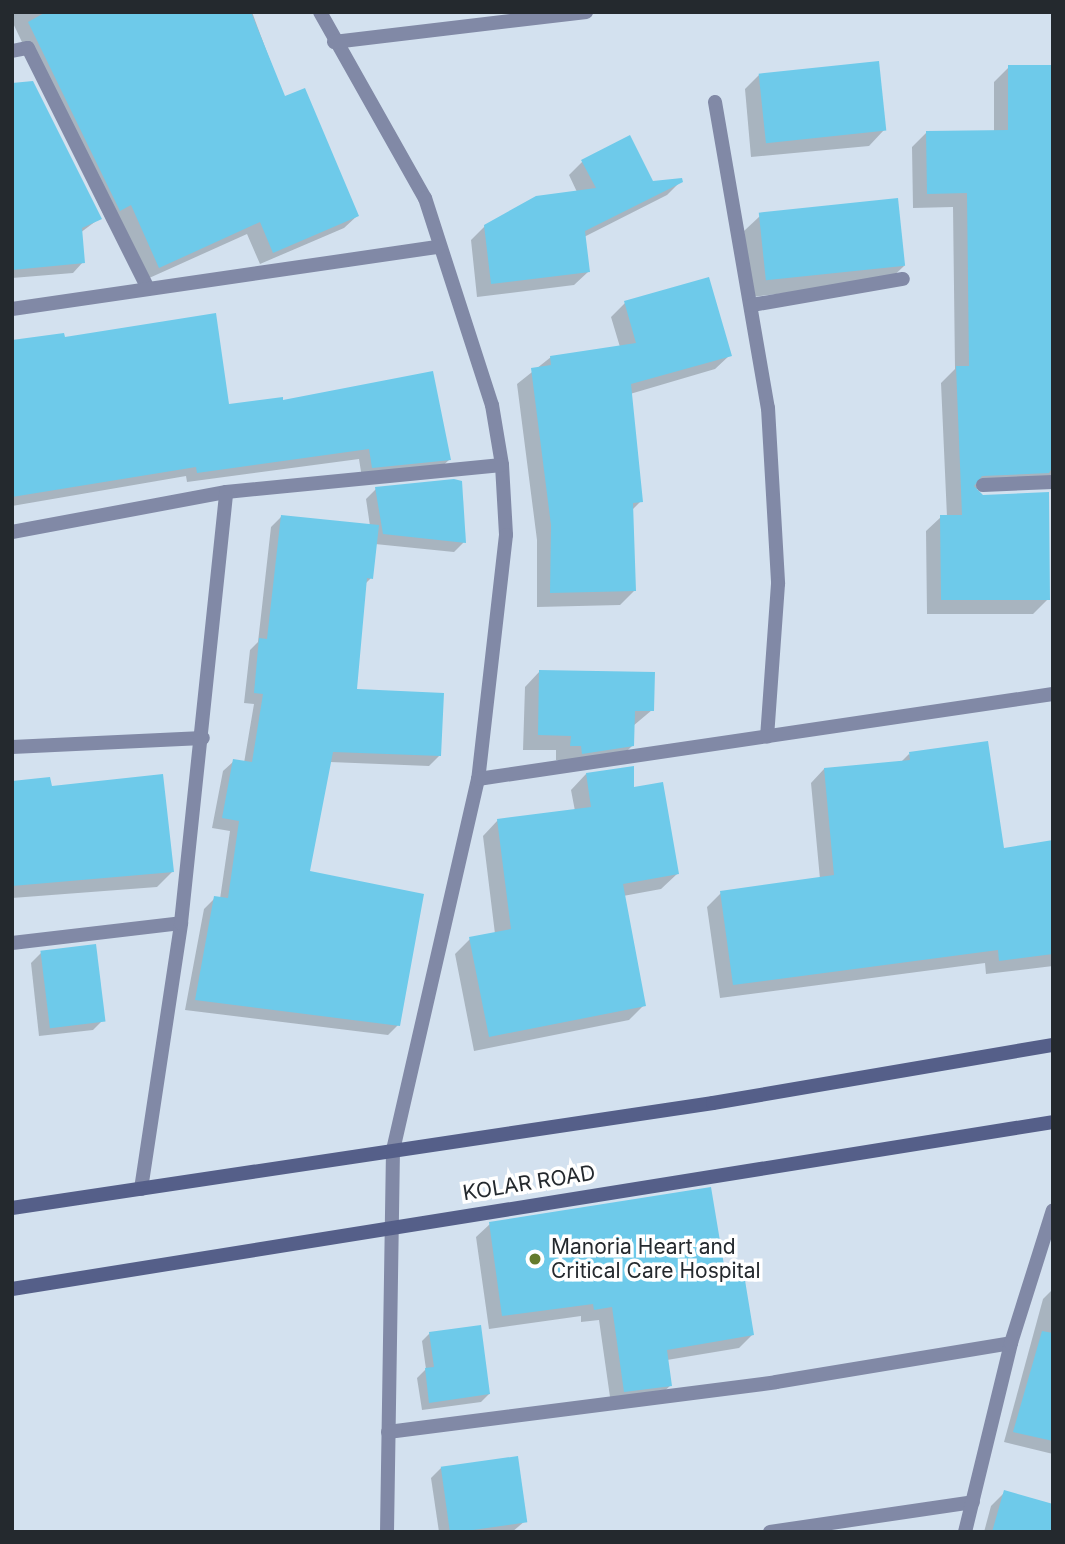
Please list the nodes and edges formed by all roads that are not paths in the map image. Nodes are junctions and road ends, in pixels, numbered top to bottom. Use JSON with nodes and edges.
{"nodes":[{"id":1,"x":320,"y":12,"type":"edge"},
{"id":2,"x":586,"y":12,"type":"edge"},
{"id":3,"x":334,"y":42,"type":"junction"},
{"id":4,"x":12,"y":51,"type":"edge"},
{"id":5,"x":715,"y":102,"type":"dead end"},
{"id":6,"x":439,"y":247,"type":"junction"},
{"id":7,"x":903,"y":279,"type":"dead end"},
{"id":8,"x":148,"y":289,"type":"junction"},
{"id":9,"x":752,"y":304,"type":"junction"},
{"id":10,"x":12,"y":309,"type":"edge"},
{"id":11,"x":502,"y":465,"type":"junction"},
{"id":12,"x":1053,"y":482,"type":"edge"},
{"id":13,"x":983,"y":485,"type":"dead end"},
{"id":14,"x":226,"y":492,"type":"junction"},
{"id":15,"x":12,"y":532,"type":"edge"},
{"id":16,"x":1053,"y":694,"type":"edge"},
{"id":17,"x":767,"y":737,"type":"junction"},
{"id":18,"x":203,"y":738,"type":"junction"},
{"id":19,"x":12,"y":747,"type":"edge"},
{"id":20,"x":478,"y":779,"type":"junction"},
{"id":21,"x":181,"y":923,"type":"junction"},
{"id":22,"x":12,"y":943,"type":"edge"},
{"id":23,"x":1053,"y":1045,"type":"edge"},
{"id":24,"x":1053,"y":1122,"type":"edge"},
{"id":25,"x":393,"y":1150,"type":"junction"},
{"id":26,"x":141,"y":1189,"type":"junction"},
{"id":27,"x":12,"y":1208,"type":"edge"},
{"id":28,"x":1053,"y":1210,"type":"edge"},
{"id":29,"x":391,"y":1227,"type":"junction"},
{"id":30,"x":12,"y":1289,"type":"edge"},
{"id":31,"x":1011,"y":1343,"type":"junction"},
{"id":32,"x":388,"y":1432,"type":"junction"},
{"id":33,"x":973,"y":1502,"type":"junction"},
{"id":34,"x":387,"y":1532,"type":"edge"},
{"id":35,"x":770,"y":1532,"type":"edge"},
{"id":36,"x":965,"y":1532,"type":"edge"}],
"edges":[{"from":1,"to":3,"type":"street"},
{"from":2,"to":3,"type":"street"},
{"from":3,"to":6,"type":"street"},
{"from":4,"to":8,"type":"street"},
{"from":5,"to":9,"type":"street"},
{"from":6,"to":8,"type":"street"},
{"from":6,"to":11,"type":"street"},
{"from":7,"to":9,"type":"street"},
{"from":8,"to":10,"type":"street"},
{"from":9,"to":17,"type":"street"},
{"from":11,"to":14,"type":"street"},
{"from":11,"to":20,"type":"street"},
{"from":12,"to":13,"type":"street"},
{"from":14,"to":15,"type":"street"},
{"from":14,"to":18,"type":"street"},
{"from":16,"to":17,"type":"street"},
{"from":17,"to":20,"type":"street"},
{"from":18,"to":19,"type":"street"},
{"from":18,"to":21,"type":"street"},
{"from":20,"to":25,"type":"street"},
{"from":21,"to":22,"type":"street"},
{"from":21,"to":26,"type":"street"},
{"from":23,"to":25,"type":"main road"},
{"from":24,"to":29,"type":"main road","name":"KOLAR ROAD"},
{"from":25,"to":26,"type":"main road"},
{"from":25,"to":29,"type":"street"},
{"from":26,"to":27,"type":"main road"},
{"from":28,"to":31,"type":"street"},
{"from":29,"to":30,"type":"main road","name":"KOLAR ROAD"},
{"from":29,"to":32,"type":"street"},
{"from":31,"to":32,"type":"street"},
{"from":31,"to":33,"type":"street"},
{"from":32,"to":34,"type":"street"},
{"from":33,"to":35,"type":"street"},
{"from":33,"to":36,"type":"street"}]}
